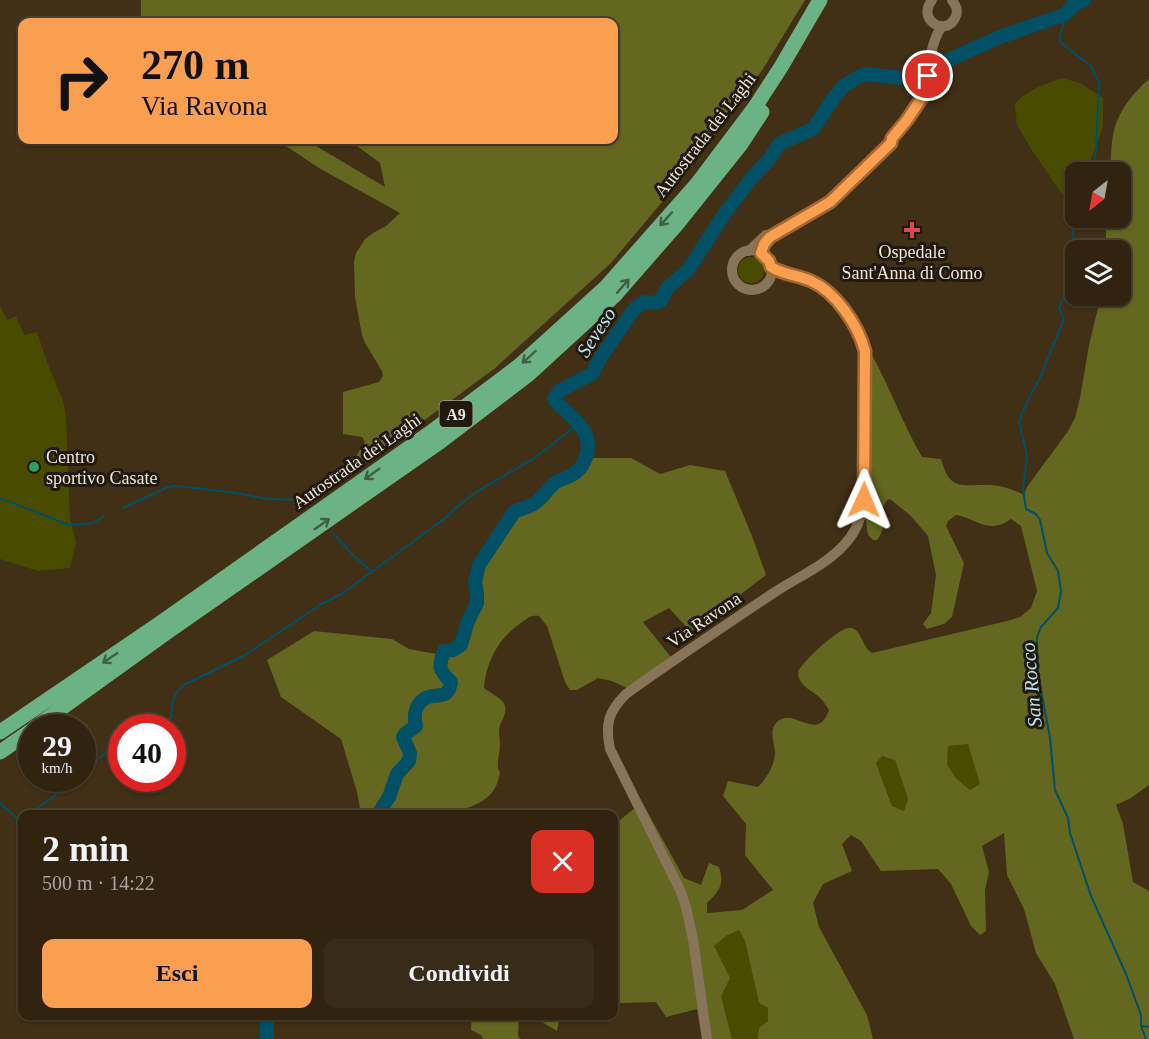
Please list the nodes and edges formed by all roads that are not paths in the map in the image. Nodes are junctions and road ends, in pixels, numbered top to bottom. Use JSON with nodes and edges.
{"nodes":[{"id":1,"x":820,"y":0,"type":"edge"},
{"id":2,"x":831,"y":0,"type":"edge"},
{"id":3,"x":932,"y":0,"type":"edge"},
{"id":4,"x":954,"y":1,"type":"edge"},
{"id":5,"x":930,"y":21,"type":"junction"},
{"id":6,"x":942,"y":26,"type":"junction"},
{"id":7,"x":932,"y":52,"type":"junction"},
{"id":8,"x":892,"y":138,"type":"junction"},
{"id":9,"x":748,"y":251,"type":"junction"},
{"id":10,"x":761,"y":253,"type":"junction"},
{"id":11,"x":771,"y":267,"type":"junction"},
{"id":12,"x":784,"y":274,"type":"junction"},
{"id":13,"x":769,"y":280,"type":"junction"},
{"id":14,"x":54,"y":714,"type":"edge"},
{"id":15,"x":0,"y":732,"type":"edge"},
{"id":16,"x":18,"y":740,"type":"edge"},
{"id":17,"x":0,"y":753,"type":"edge"},
{"id":18,"x":707,"y":1039,"type":"edge"}],
"edges":[{"from":1,"to":15,"type":"highway","name":"Autostrada dei Laghi","number":"A9","one_way":true},
{"from":14,"to":2,"type":"highway","name":"Autostrada dei Laghi","number":"A9","one_way":true},
{"from":3,"to":5,"type":"street"},
{"from":4,"to":6,"type":"street"},
{"from":5,"to":6,"type":"street"},
{"from":5,"to":7,"type":"street"},
{"from":6,"to":7,"type":"street"},
{"from":7,"to":8,"type":"street"},
{"from":8,"to":9,"type":"street"},
{"from":8,"to":10,"type":"street"},
{"from":9,"to":10,"type":"street"},
{"from":9,"to":13,"type":"street"},
{"from":10,"to":11,"type":"street"},
{"from":11,"to":12,"type":"street","name":"Via Ravona"},
{"from":11,"to":13,"type":"street"},
{"from":12,"to":13,"type":"street"},
{"from":12,"to":18,"type":"street","name":"Via Ravona"},
{"from":16,"to":17,"type":"highway","name":"Autostrada dei Laghi","number":"A9"}]}
